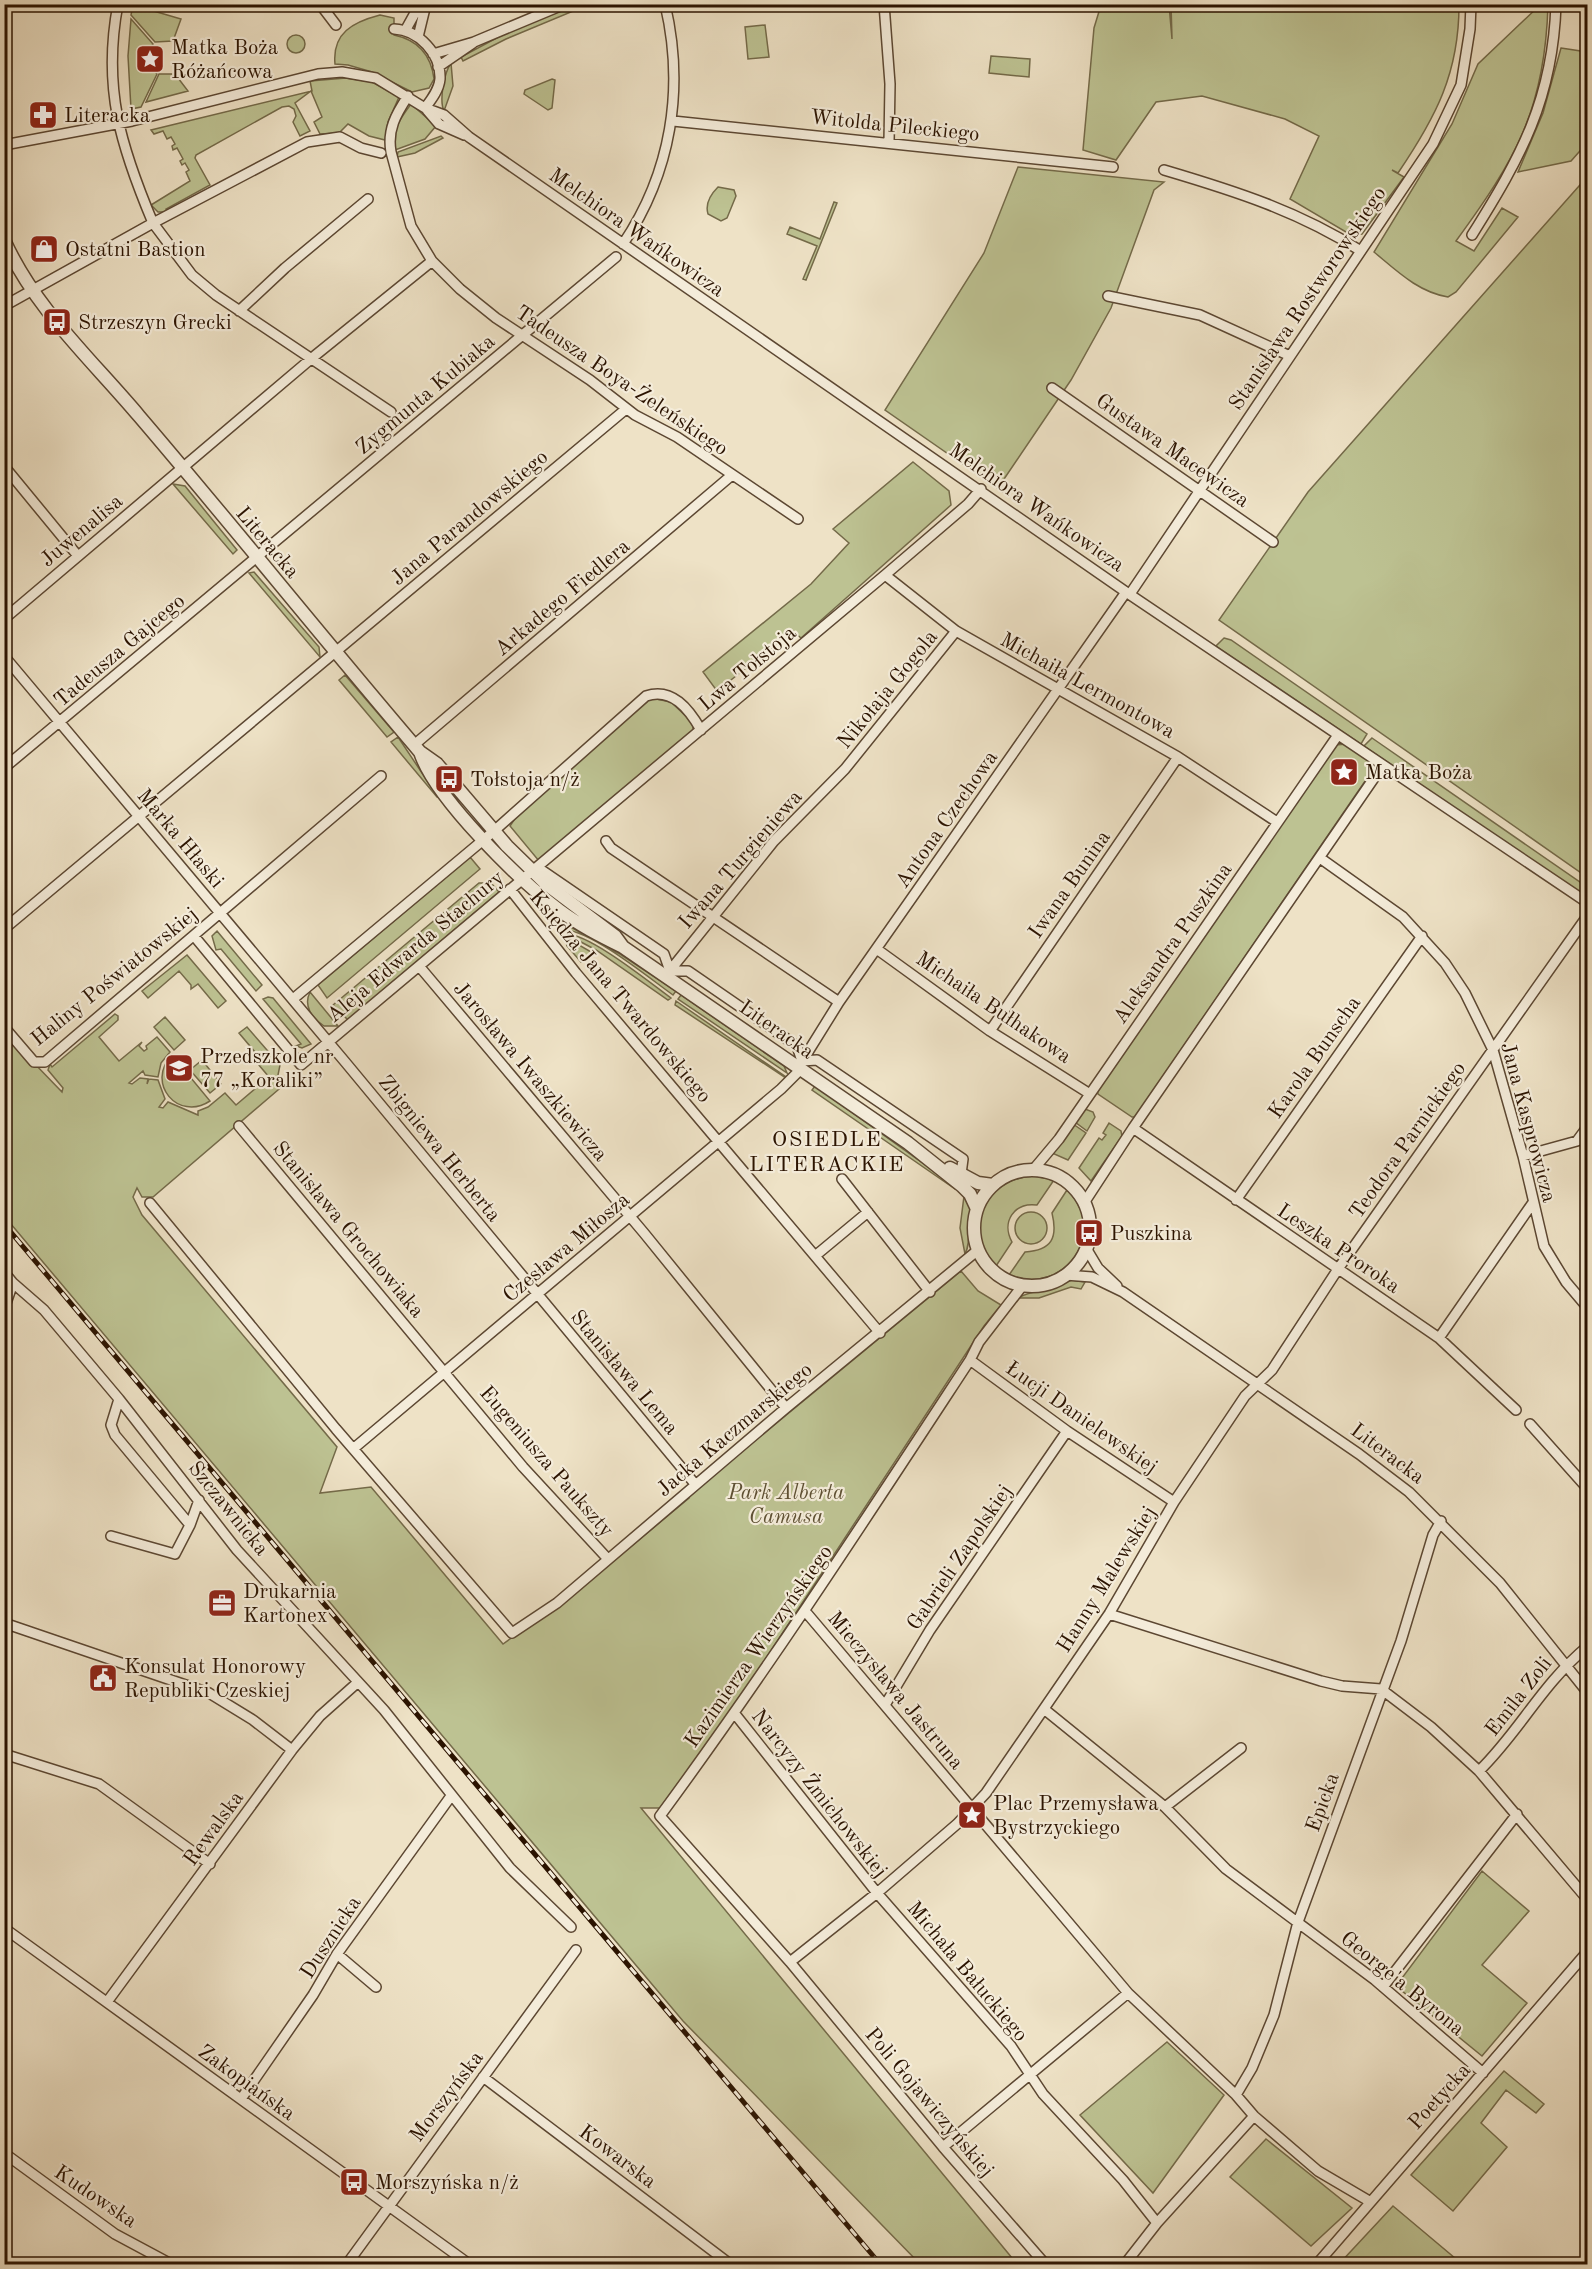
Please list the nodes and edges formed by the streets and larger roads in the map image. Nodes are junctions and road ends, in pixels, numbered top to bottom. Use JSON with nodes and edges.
{"nodes":[{"id":1,"x":118,"y":4,"type":"edge"},
{"id":2,"x":320,"y":4,"type":"edge"},
{"id":3,"x":420,"y":4,"type":"edge"},
{"id":4,"x":426,"y":4,"type":"edge"},
{"id":5,"x":564,"y":4,"type":"edge"},
{"id":6,"x":665,"y":4,"type":"edge"},
{"id":7,"x":884,"y":4,"type":"edge"},
{"id":8,"x":1471,"y":4,"type":"edge"},
{"id":9,"x":1556,"y":4,"type":"edge"},
{"id":10,"x":336,"y":25,"type":"dead end"},
{"id":11,"x":394,"y":29,"type":"dead end"},
{"id":12,"x":405,"y":31,"type":"junction"},
{"id":13,"x":418,"y":37,"type":"junction"},
{"id":14,"x":474,"y":42,"type":"junction"},
{"id":15,"x":434,"y":54,"type":"junction"},
{"id":16,"x":438,"y":67,"type":"junction"},
{"id":17,"x":408,"y":96,"type":"junction"},
{"id":18,"x":425,"y":108,"type":"junction"},
{"id":19,"x":673,"y":120,"type":"junction"},
{"id":20,"x":117,"y":124,"type":"junction"},
{"id":21,"x":889,"y":142,"type":"junction"},
{"id":22,"x":4,"y":145,"type":"edge"},
{"id":23,"x":381,"y":153,"type":"dead end"},
{"id":24,"x":1113,"y":167,"type":"dead end"},
{"id":25,"x":1164,"y":170,"type":"dead end"},
{"id":26,"x":368,"y":199,"type":"dead end"},
{"id":27,"x":153,"y":223,"type":"junction"},
{"id":28,"x":1472,"y":235,"type":"dead end"},
{"id":29,"x":622,"y":244,"type":"junction"},
{"id":30,"x":6,"y":246,"type":"edge"},
{"id":31,"x":1361,"y":251,"type":"junction"},
{"id":32,"x":616,"y":257,"type":"dead end"},
{"id":33,"x":432,"y":261,"type":"junction"},
{"id":34,"x":32,"y":291,"type":"junction"},
{"id":35,"x":1108,"y":296,"type":"dead end"},
{"id":36,"x":4,"y":306,"type":"edge"},
{"id":37,"x":239,"y":311,"type":"junction"},
{"id":38,"x":524,"y":335,"type":"junction"},
{"id":39,"x":1290,"y":356,"type":"junction"},
{"id":40,"x":312,"y":358,"type":"junction"},
{"id":41,"x":1053,"y":388,"type":"dead end"},
{"id":42,"x":626,"y":409,"type":"junction"},
{"id":43,"x":391,"y":412,"type":"dead end"},
{"id":44,"x":4,"y":466,"type":"edge"},
{"id":45,"x":182,"y":469,"type":"junction"},
{"id":46,"x":732,"y":475,"type":"junction"},
{"id":47,"x":981,"y":489,"type":"junction"},
{"id":48,"x":1198,"y":490,"type":"junction"},
{"id":49,"x":798,"y":519,"type":"dead end"},
{"id":50,"x":1272,"y":542,"type":"dead end"},
{"id":51,"x":78,"y":556,"type":"junction"},
{"id":52,"x":256,"y":558,"type":"junction"},
{"id":53,"x":885,"y":575,"type":"junction"},
{"id":54,"x":1128,"y":593,"type":"junction"},
{"id":55,"x":4,"y":619,"type":"edge"},
{"id":56,"x":956,"y":631,"type":"junction"},
{"id":57,"x":336,"y":653,"type":"junction"},
{"id":58,"x":4,"y":656,"type":"edge"},
{"id":59,"x":1057,"y":690,"type":"junction"},
{"id":60,"x":61,"y":722,"type":"junction"},
{"id":61,"x":701,"y":730,"type":"junction"},
{"id":62,"x":1338,"y":735,"type":"junction"},
{"id":63,"x":417,"y":749,"type":"junction"},
{"id":64,"x":1178,"y":757,"type":"junction"},
{"id":65,"x":1383,"y":765,"type":"junction"},
{"id":66,"x":4,"y":768,"type":"edge"},
{"id":67,"x":845,"y":769,"type":"joint"},
{"id":68,"x":381,"y":776,"type":"dead end"},
{"id":69,"x":138,"y":815,"type":"junction"},
{"id":70,"x":1277,"y":822,"type":"junction"},
{"id":71,"x":489,"y":835,"type":"junction"},
{"id":72,"x":606,"y":841,"type":"dead end"},
{"id":73,"x":1320,"y":858,"type":"junction"},
{"id":74,"x":531,"y":872,"type":"junction"},
{"id":75,"x":510,"y":889,"type":"junction"},
{"id":76,"x":1587,"y":903,"type":"edge"},
{"id":77,"x":220,"y":912,"type":"junction"},
{"id":78,"x":712,"y":915,"type":"junction"},
{"id":79,"x":1587,"y":915,"type":"edge"},
{"id":80,"x":4,"y":928,"type":"edge"},
{"id":81,"x":194,"y":936,"type":"junction"},
{"id":82,"x":1422,"y":936,"type":"junction"},
{"id":83,"x":878,"y":950,"type":"junction"},
{"id":84,"x":419,"y":966,"type":"junction"},
{"id":85,"x":668,"y":974,"type":"junction"},
{"id":86,"x":293,"y":999,"type":"junction"},
{"id":87,"x":839,"y":1002,"type":"junction"},
{"id":88,"x":4,"y":1027,"type":"edge"},
{"id":89,"x":990,"y":1031,"type":"junction"},
{"id":90,"x":329,"y":1042,"type":"junction"},
{"id":91,"x":1493,"y":1050,"type":"junction"},
{"id":92,"x":800,"y":1066,"type":"junction"},
{"id":93,"x":1090,"y":1095,"type":"junction"},
{"id":94,"x":239,"y":1126,"type":"dead end"},
{"id":95,"x":1587,"y":1126,"type":"edge"},
{"id":96,"x":1132,"y":1128,"type":"junction"},
{"id":97,"x":719,"y":1142,"type":"junction"},
{"id":98,"x":908,"y":1143,"type":"junction"},
{"id":99,"x":1523,"y":1156,"type":"junction"},
{"id":100,"x":1033,"y":1170,"type":"junction"},
{"id":101,"x":961,"y":1174,"type":"junction"},
{"id":102,"x":842,"y":1179,"type":"dead end"},
{"id":103,"x":993,"y":1185,"type":"junction"},
{"id":104,"x":1236,"y":1200,"type":"junction"},
{"id":105,"x":150,"y":1203,"type":"dead end"},
{"id":106,"x":1084,"y":1203,"type":"junction"},
{"id":107,"x":1532,"y":1204,"type":"junction"},
{"id":108,"x":977,"y":1209,"type":"junction"},
{"id":109,"x":868,"y":1212,"type":"junction"},
{"id":110,"x":630,"y":1216,"type":"junction"},
{"id":111,"x":1086,"y":1248,"type":"junction"},
{"id":112,"x":978,"y":1250,"type":"junction"},
{"id":113,"x":815,"y":1256,"type":"junction"},
{"id":114,"x":1338,"y":1269,"type":"junction"},
{"id":115,"x":5,"y":1274,"type":"edge"},
{"id":116,"x":1065,"y":1275,"type":"junction"},
{"id":117,"x":13,"y":1283,"type":"junction"},
{"id":118,"x":1023,"y":1285,"type":"junction"},
{"id":119,"x":930,"y":1292,"type":"junction"},
{"id":120,"x":1123,"y":1292,"type":"junction"},
{"id":121,"x":537,"y":1294,"type":"junction"},
{"id":122,"x":1587,"y":1308,"type":"edge"},
{"id":123,"x":4,"y":1309,"type":"edge"},
{"id":124,"x":880,"y":1333,"type":"junction"},
{"id":125,"x":1439,"y":1338,"type":"junction"},
{"id":126,"x":970,"y":1360,"type":"junction"},
{"id":127,"x":446,"y":1371,"type":"junction"},
{"id":128,"x":1256,"y":1384,"type":"junction"},
{"id":129,"x":119,"y":1399,"type":"junction"},
{"id":130,"x":786,"y":1408,"type":"junction"},
{"id":131,"x":1516,"y":1410,"type":"dead end"},
{"id":132,"x":1530,"y":1424,"type":"dead end"},
{"id":133,"x":1067,"y":1431,"type":"junction"},
{"id":134,"x":353,"y":1449,"type":"junction"},
{"id":135,"x":695,"y":1484,"type":"junction"},
{"id":136,"x":1587,"y":1489,"type":"edge"},
{"id":137,"x":199,"y":1500,"type":"junction"},
{"id":138,"x":1174,"y":1502,"type":"junction"},
{"id":139,"x":1441,"y":1521,"type":"junction"},
{"id":140,"x":190,"y":1525,"type":"junction"},
{"id":141,"x":111,"y":1536,"type":"dead end"},
{"id":142,"x":607,"y":1558,"type":"junction"},
{"id":143,"x":805,"y":1611,"type":"junction"},
{"id":144,"x":1109,"y":1614,"type":"junction"},
{"id":145,"x":4,"y":1623,"type":"edge"},
{"id":146,"x":1587,"y":1646,"type":"edge"},
{"id":147,"x":1566,"y":1665,"type":"junction"},
{"id":148,"x":357,"y":1683,"type":"junction"},
{"id":149,"x":1381,"y":1689,"type":"junction"},
{"id":150,"x":1587,"y":1693,"type":"edge"},
{"id":151,"x":885,"y":1704,"type":"junction"},
{"id":152,"x":1044,"y":1709,"type":"junction"},
{"id":153,"x":735,"y":1714,"type":"junction"},
{"id":154,"x":1241,"y":1748,"type":"dead end"},
{"id":155,"x":292,"y":1750,"type":"junction"},
{"id":156,"x":4,"y":1754,"type":"edge"},
{"id":157,"x":1479,"y":1771,"type":"junction"},
{"id":158,"x":452,"y":1796,"type":"junction"},
{"id":159,"x":1165,"y":1807,"type":"junction"},
{"id":160,"x":972,"y":1809,"type":"junction"},
{"id":161,"x":1517,"y":1814,"type":"junction"},
{"id":162,"x":660,"y":1816,"type":"joint"},
{"id":163,"x":210,"y":1864,"type":"junction"},
{"id":164,"x":877,"y":1893,"type":"junction"},
{"id":165,"x":1587,"y":1900,"type":"edge"},
{"id":166,"x":1298,"y":1922,"type":"junction"},
{"id":167,"x":571,"y":1927,"type":"dead end"},
{"id":168,"x":4,"y":1928,"type":"edge"},
{"id":169,"x":576,"y":1950,"type":"dead end"},
{"id":170,"x":1587,"y":1951,"type":"edge"},
{"id":171,"x":336,"y":1954,"type":"junction"},
{"id":172,"x":790,"y":1962,"type":"junction"},
{"id":173,"x":376,"y":1987,"type":"dead end"},
{"id":174,"x":1383,"y":1987,"type":"junction"},
{"id":175,"x":1128,"y":1993,"type":"junction"},
{"id":176,"x":107,"y":2002,"type":"junction"},
{"id":177,"x":1483,"y":2073,"type":"junction"},
{"id":178,"x":1029,"y":2074,"type":"junction"},
{"id":179,"x":483,"y":2078,"type":"junction"},
{"id":180,"x":1236,"y":2095,"type":"junction"},
{"id":181,"x":241,"y":2099,"type":"junction"},
{"id":182,"x":1254,"y":2116,"type":"junction"},
{"id":183,"x":943,"y":2147,"type":"junction"},
{"id":184,"x":4,"y":2153,"type":"edge"},
{"id":185,"x":1369,"y":2201,"type":"junction"},
{"id":186,"x":388,"y":2206,"type":"junction"},
{"id":187,"x":1157,"y":2223,"type":"junction"},
{"id":188,"x":171,"y":2265,"type":"edge"},
{"id":189,"x":347,"y":2265,"type":"edge"},
{"id":190,"x":469,"y":2265,"type":"edge"},
{"id":191,"x":730,"y":2265,"type":"edge"},
{"id":192,"x":1045,"y":2265,"type":"edge"},
{"id":193,"x":1125,"y":2265,"type":"edge"},
{"id":194,"x":1317,"y":2265,"type":"edge"}],
"edges":[{"from":1,"to":20,"type":"street"},
{"from":2,"to":10,"type":"street"},
{"from":3,"to":12,"type":"street"},
{"from":4,"to":13,"type":"street"},
{"from":5,"to":14,"type":"street"},
{"from":6,"to":19,"type":"street"},
{"from":7,"to":21,"type":"street"},
{"from":8,"to":31,"type":"street","name":"Stanisława Rostworowskiego"},
{"from":9,"to":28,"type":"street"},
{"from":11,"to":12,"type":"street"},
{"from":12,"to":13,"type":"street"},
{"from":13,"to":15,"type":"street"},
{"from":14,"to":15,"type":"street"},
{"from":14,"to":16,"type":"street"},
{"from":15,"to":16,"type":"street"},
{"from":16,"to":18,"type":"street"},
{"from":17,"to":18,"type":"street","name":"Melchiora Wańkowicza"},
{"from":17,"to":20,"type":"street","name":"Melchiora Wańkowicza"},
{"from":17,"to":33,"type":"street","name":"Tadeusza Boya-Żeleńskiego"},
{"from":18,"to":29,"type":"street","name":"Melchiora Wańkowicza"},
{"from":19,"to":21,"type":"street","name":"Witolda Pileckiego"},
{"from":19,"to":29,"type":"street"},
{"from":20,"to":22,"type":"street","name":"Melchiora Wańkowicza"},
{"from":20,"to":27,"type":"street"},
{"from":21,"to":24,"type":"street","name":"Witolda Pileckiego"},
{"from":23,"to":27,"type":"street"},
{"from":25,"to":31,"type":"street"},
{"from":26,"to":37,"type":"street"},
{"from":27,"to":34,"type":"street"},
{"from":27,"to":37,"type":"street"},
{"from":29,"to":47,"type":"street","name":"Melchiora Wańkowicza"},
{"from":30,"to":34,"type":"street","name":"Literacka"},
{"from":31,"to":39,"type":"street","name":"Stanisława Rostworowskiego"},
{"from":32,"to":38,"type":"street","name":"Zygmunta Kubiaka"},
{"from":33,"to":38,"type":"street","name":"Tadeusza Boya-Żeleńskiego"},
{"from":33,"to":40,"type":"street","name":"Juwenalisa"},
{"from":34,"to":36,"type":"street"},
{"from":34,"to":45,"type":"street","name":"Literacka"},
{"from":35,"to":39,"type":"street"},
{"from":37,"to":40,"type":"street"},
{"from":38,"to":42,"type":"street","name":"Tadeusza Boya-Żeleńskiego"},
{"from":38,"to":52,"type":"street","name":"Zygmunta Kubiaka"},
{"from":39,"to":48,"type":"street","name":"Stanisława Rostworowskiego"},
{"from":40,"to":43,"type":"street"},
{"from":40,"to":45,"type":"street","name":"Juwenalisa"},
{"from":41,"to":48,"type":"street","name":"Gustawa Macewicza"},
{"from":42,"to":46,"type":"street","name":"Tadeusza Boya-Żeleńskiego"},
{"from":42,"to":57,"type":"street","name":"Jana Parandowskiego"},
{"from":44,"to":51,"type":"street"},
{"from":45,"to":51,"type":"street","name":"Juwenalisa"},
{"from":45,"to":52,"type":"street","name":"Literacka"},
{"from":46,"to":49,"type":"street","name":"Tadeusza Boya-Żeleńskiego"},
{"from":46,"to":63,"type":"street","name":"Arkadego Fiedlera"},
{"from":47,"to":53,"type":"street","name":"Lwa Tołstoja"},
{"from":47,"to":54,"type":"street","name":"Melchiora Wańkowicza"},
{"from":48,"to":50,"type":"street","name":"Gustawa Macewicza"},
{"from":48,"to":54,"type":"street","name":"Stanisława Rostworowskiego"},
{"from":51,"to":55,"type":"street","name":"Juwenalisa"},
{"from":52,"to":57,"type":"street","name":"Literacka"},
{"from":52,"to":60,"type":"street","name":"Tadeusza Gajcego"},
{"from":53,"to":56,"type":"street","name":"Michaiła Lermontowa"},
{"from":53,"to":61,"type":"street","name":"Lwa Tołstoja"},
{"from":54,"to":59,"type":"street","name":"Antona Czechowa"},
{"from":54,"to":62,"type":"street","name":"Melchiora Wańkowicza"},
{"from":56,"to":59,"type":"street","name":"Michaiła Lermontowa"},
{"from":56,"to":67,"type":"street","name":"Nikołaja Gogola"},
{"from":57,"to":63,"type":"street","name":"Literacka"},
{"from":57,"to":69,"type":"street","name":"Jana Parandowskiego"},
{"from":58,"to":60,"type":"street","name":"Marka Hłaski"},
{"from":59,"to":64,"type":"street","name":"Michaiła Lermontowa"},
{"from":59,"to":83,"type":"street","name":"Antona Czechowa"},
{"from":60,"to":66,"type":"street","name":"Tadeusza Gajcego"},
{"from":60,"to":69,"type":"street","name":"Marka Hłaski"},
{"from":61,"to":71,"type":"street","name":"Aleja Edwarda Stachury"},
{"from":61,"to":74,"type":"street","name":"Lwa Tołstoja"},
{"from":62,"to":65,"type":"street","name":"Melchiora Wańkowicza"},
{"from":62,"to":70,"type":"street","name":"Aleksandra Puszkina"},
{"from":63,"to":71,"type":"street","name":"Literacka"},
{"from":64,"to":70,"type":"street","name":"Michaiła Lermontowa"},
{"from":64,"to":89,"type":"street","name":"Iwana Bunina"},
{"from":65,"to":73,"type":"street"},
{"from":65,"to":76,"type":"street","name":"Melchiora Wańkowicza"},
{"from":67,"to":78,"type":"street","name":"Iwana Turgieniewa"},
{"from":68,"to":77,"type":"street","name":"Haliny Poświatowskiej"},
{"from":69,"to":77,"type":"street","name":"Marka Hłaski"},
{"from":69,"to":80,"type":"street","name":"Jana Parandowskiego"},
{"from":70,"to":93,"type":"street","name":"Aleksandra Puszkina"},
{"from":71,"to":74,"type":"street","name":"Literacka"},
{"from":71,"to":86,"type":"street","name":"Aleja Edwarda Stachury"},
{"from":72,"to":78,"type":"street"},
{"from":73,"to":82,"type":"street","name":"Jana Kasprowicza"},
{"from":73,"to":96,"type":"street"},
{"from":74,"to":75,"type":"street","name":"Aleja Edwarda Stachury"},
{"from":74,"to":85,"type":"street","name":"Literacka"},
{"from":74,"to":85,"type":"street"},
{"from":75,"to":84,"type":"street","name":"Aleja Edwarda Stachury"},
{"from":75,"to":97,"type":"street","name":"Księdza Jana Twardowskiego"},
{"from":77,"to":81,"type":"street","name":"Haliny Poświatowskiej"},
{"from":77,"to":86,"type":"street","name":"Marka Hłaski"},
{"from":78,"to":85,"type":"street","name":"Iwana Turgieniewa"},
{"from":78,"to":87,"type":"street"},
{"from":79,"to":91,"type":"street","name":"Teodora Parnickiego"},
{"from":81,"to":88,"type":"street","name":"Haliny Poświatowskiej"},
{"from":81,"to":90,"type":"street","name":"Aleja Edwarda Stachury"},
{"from":82,"to":91,"type":"street","name":"Jana Kasprowicza"},
{"from":82,"to":104,"type":"street","name":"Karola Bunscha"},
{"from":83,"to":87,"type":"street","name":"Antona Czechowa"},
{"from":83,"to":89,"type":"street","name":"Michaiła Bułhakowa"},
{"from":84,"to":90,"type":"street","name":"Aleja Edwarda Stachury"},
{"from":84,"to":110,"type":"street","name":"Jarosława Iwaszkiewicza"},
{"from":85,"to":92,"type":"street","name":"Literacka"},
{"from":86,"to":90,"type":"street","name":"Marka Hłaski"},
{"from":87,"to":92,"type":"street","name":"Antona Czechowa"},
{"from":89,"to":93,"type":"street","name":"Michaiła Bułhakowa"},
{"from":90,"to":121,"type":"street","name":"Zbigniewa Herberta"},
{"from":91,"to":99,"type":"street","name":"Jana Kasprowicza"},
{"from":91,"to":114,"type":"street","name":"Teodora Parnickiego"},
{"from":92,"to":97,"type":"street","name":"Czesława Miłosza"},
{"from":92,"to":98,"type":"street","name":"Literacka"},
{"from":92,"to":101,"type":"street"},
{"from":93,"to":100,"type":"street","name":"Aleksandra Puszkina"},
{"from":94,"to":127,"type":"street","name":"Stanisława Grochowiaka"},
{"from":95,"to":99,"type":"street"},
{"from":96,"to":104,"type":"street","name":"Leszka Proroka"},
{"from":96,"to":106,"type":"street"},
{"from":97,"to":110,"type":"street","name":"Czesława Miłosza"},
{"from":97,"to":113,"type":"street","name":"Księdza Jana Twardowskiego"},
{"from":98,"to":101,"type":"street","name":"Literacka"},
{"from":98,"to":108,"type":"street","name":"Literacka"},
{"from":99,"to":107,"type":"street","name":"Jana Kasprowicza"},
{"from":100,"to":103,"type":"street"},
{"from":100,"to":106,"type":"street"},
{"from":101,"to":103,"type":"street","name":"Literacka"},
{"from":102,"to":109,"type":"street"},
{"from":103,"to":108,"type":"street"},
{"from":104,"to":114,"type":"street","name":"Leszka Proroka"},
{"from":105,"to":134,"type":"street"},
{"from":106,"to":111,"type":"street"},
{"from":107,"to":122,"type":"street","name":"Jana Kasprowicza"},
{"from":107,"to":125,"type":"street"},
{"from":108,"to":112,"type":"street"},
{"from":109,"to":113,"type":"street"},
{"from":109,"to":119,"type":"street"},
{"from":110,"to":121,"type":"street","name":"Czesława Miłosza"},
{"from":110,"to":130,"type":"street","name":"Jarosława Iwaszkiewicza"},
{"from":111,"to":116,"type":"street"},
{"from":111,"to":120,"type":"street","name":"Literacka"},
{"from":112,"to":118,"type":"street"},
{"from":112,"to":119,"type":"street","name":"Jacka Kaczmarskiego"},
{"from":113,"to":124,"type":"street","name":"Księdza Jana Twardowskiego"},
{"from":114,"to":125,"type":"street","name":"Leszka Proroka"},
{"from":114,"to":128,"type":"street","name":"Teodora Parnickiego"},
{"from":115,"to":117,"type":"street","name":"Szczawnicka"},
{"from":116,"to":118,"type":"street"},
{"from":116,"to":120,"type":"street","name":"Literacka"},
{"from":117,"to":123,"type":"street"},
{"from":117,"to":129,"type":"street","name":"Szczawnicka"},
{"from":118,"to":126,"type":"street","name":"Kazimierza Wierzyńskiego"},
{"from":119,"to":124,"type":"street","name":"Jacka Kaczmarskiego"},
{"from":120,"to":128,"type":"street","name":"Literacka"},
{"from":121,"to":127,"type":"street","name":"Czesława Miłosza"},
{"from":121,"to":135,"type":"street","name":"Stanisława Lema"},
{"from":124,"to":130,"type":"street","name":"Jacka Kaczmarskiego"},
{"from":125,"to":131,"type":"street","name":"Leszka Proroka"},
{"from":126,"to":133,"type":"street","name":"Łucji Danielewskiej"},
{"from":126,"to":143,"type":"street","name":"Kazimierza Wierzyńskiego"},
{"from":127,"to":134,"type":"street","name":"Czesława Miłosza"},
{"from":127,"to":142,"type":"street","name":"Eugeniusza Paukszty"},
{"from":128,"to":138,"type":"street","name":"Hanny Malewskiej"},
{"from":128,"to":139,"type":"street","name":"Literacka"},
{"from":129,"to":137,"type":"street","name":"Szczawnicka"},
{"from":129,"to":140,"type":"street"},
{"from":130,"to":135,"type":"street","name":"Jacka Kaczmarskiego"},
{"from":132,"to":136,"type":"street"},
{"from":133,"to":138,"type":"street","name":"Łucji Danielewskiej"},
{"from":133,"to":151,"type":"street","name":"Gabrieli Zapolskiej"},
{"from":134,"to":142,"type":"street","name":"Jacka Kaczmarskiego"},
{"from":135,"to":142,"type":"street","name":"Jacka Kaczmarskiego"},
{"from":137,"to":140,"type":"street"},
{"from":137,"to":148,"type":"street","name":"Szczawnicka"},
{"from":138,"to":144,"type":"street","name":"Hanny Malewskiej"},
{"from":139,"to":147,"type":"street","name":"Literacka"},
{"from":139,"to":149,"type":"street","name":"Epicka"},
{"from":140,"to":141,"type":"street"},
{"from":143,"to":151,"type":"street","name":"Mieczysława Jastruna"},
{"from":143,"to":153,"type":"street","name":"Kazimierza Wierzyńskiego"},
{"from":144,"to":149,"type":"street"},
{"from":144,"to":152,"type":"street","name":"Hanny Malewskiej"},
{"from":145,"to":155,"type":"street"},
{"from":146,"to":147,"type":"street","name":"Emila Zoli"},
{"from":147,"to":150,"type":"street","name":"Literacka"},
{"from":147,"to":157,"type":"street","name":"Emila Zoli"},
{"from":148,"to":155,"type":"street","name":"Rewalska"},
{"from":148,"to":158,"type":"street","name":"Szczawnicka"},
{"from":149,"to":157,"type":"street"},
{"from":149,"to":166,"type":"street","name":"Epicka"},
{"from":151,"to":160,"type":"street","name":"Mieczysława Jastruna"},
{"from":152,"to":159,"type":"street","name":"George'a Byrona"},
{"from":152,"to":160,"type":"street","name":"Hanny Malewskiej"},
{"from":153,"to":162,"type":"street","name":"Kazimierza Wierzyńskiego"},
{"from":153,"to":164,"type":"street","name":"Narcyzy Żmichowskiej"},
{"from":154,"to":159,"type":"street"},
{"from":155,"to":163,"type":"street","name":"Rewalska"},
{"from":156,"to":163,"type":"street"},
{"from":157,"to":161,"type":"street"},
{"from":158,"to":167,"type":"street","name":"Szczawnicka"},
{"from":158,"to":171,"type":"street","name":"Dusznicka"},
{"from":159,"to":166,"type":"street","name":"George'a Byrona"},
{"from":160,"to":164,"type":"street","name":"Hanny Malewskiej"},
{"from":160,"to":175,"type":"street","name":"Mieczysława Jastruna"},
{"from":161,"to":165,"type":"street"},
{"from":161,"to":174,"type":"street"},
{"from":162,"to":172,"type":"street","name":"Poli Gojawiczyńskiej"},
{"from":163,"to":176,"type":"street","name":"Rewalska"},
{"from":164,"to":172,"type":"street"},
{"from":164,"to":178,"type":"street","name":"Michała Bałuckiego"},
{"from":166,"to":174,"type":"street","name":"George'a Byrona"},
{"from":166,"to":180,"type":"street","name":"Epicka"},
{"from":168,"to":176,"type":"street","name":"Zakopiańska"},
{"from":169,"to":179,"type":"street","name":"Morszyńska"},
{"from":170,"to":177,"type":"street","name":"Poetycka"},
{"from":171,"to":173,"type":"street"},
{"from":171,"to":181,"type":"street","name":"Dusznicka"},
{"from":172,"to":183,"type":"street","name":"Poli Gojawiczyńskiej"},
{"from":174,"to":177,"type":"street","name":"George'a Byrona"},
{"from":175,"to":178,"type":"street"},
{"from":175,"to":180,"type":"street","name":"Mieczysława Jastruna"},
{"from":176,"to":181,"type":"street","name":"Zakopiańska"},
{"from":177,"to":185,"type":"street","name":"Poetycka"},
{"from":178,"to":183,"type":"street"},
{"from":178,"to":187,"type":"street","name":"Michała Bałuckiego"},
{"from":179,"to":186,"type":"street","name":"Morszyńska"},
{"from":179,"to":191,"type":"street","name":"Kowarska"},
{"from":180,"to":182,"type":"street","name":"Mieczysława Jastruna"},
{"from":181,"to":186,"type":"street","name":"Zakopiańska"},
{"from":182,"to":185,"type":"street","name":"Mieczysława Jastruna"},
{"from":182,"to":187,"type":"street"},
{"from":183,"to":192,"type":"street","name":"Poli Gojawiczyńskiej"},
{"from":184,"to":188,"type":"street","name":"Kudowska"},
{"from":185,"to":194,"type":"street","name":"Poetycka"},
{"from":186,"to":189,"type":"street","name":"Morszyńska"},
{"from":186,"to":190,"type":"street","name":"Zakopiańska"},
{"from":187,"to":193,"type":"street"}]}
